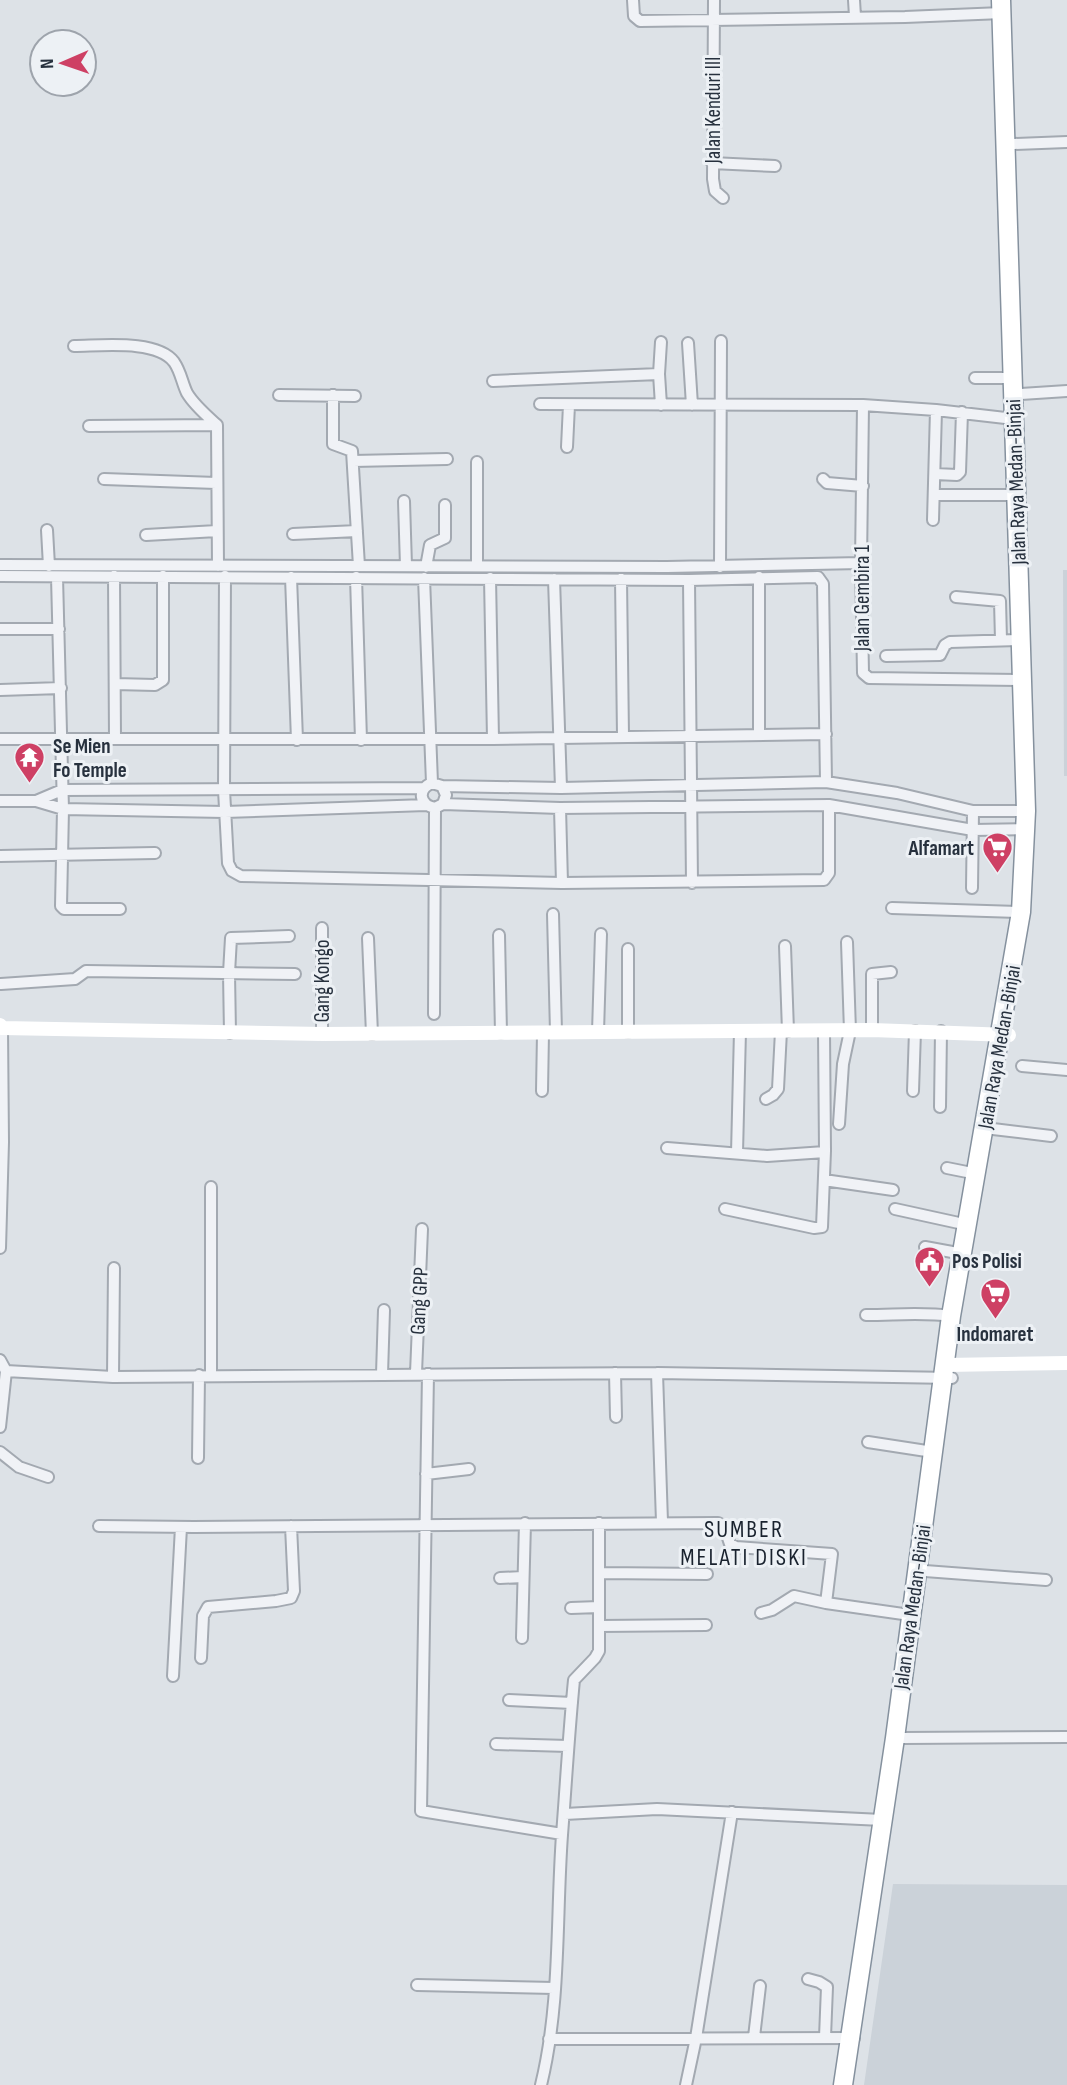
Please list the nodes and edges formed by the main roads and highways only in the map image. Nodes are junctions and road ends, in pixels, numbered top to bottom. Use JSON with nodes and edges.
{"nodes":[{"id":1,"x":1004,"y":4,"type":"edge"},
{"id":2,"x":1,"y":1026,"type":"edge"},
{"id":3,"x":1005,"y":1034,"type":"junction"},
{"id":4,"x":1067,"y":1363,"type":"edge"},
{"id":5,"x":949,"y":1371,"type":"junction"},
{"id":6,"x":853,"y":2038,"type":"junction"},
{"id":7,"x":843,"y":2085,"type":"edge"},
{"id":8,"x":851,"y":2085,"type":"edge"}],
"edges":[{"from":1,"to":3,"type":"highway","name":"Jalan Raya Medan-Binjai"},
{"from":1,"to":3,"type":"highway","name":"Jalan Raya Medan-Binjai"},
{"from":2,"to":3,"type":"main road"},
{"from":3,"to":5,"type":"highway","name":"Jalan Raya Medan-Binjai"},
{"from":3,"to":5,"type":"highway","name":"Jalan Raya Medan-Binjai"},
{"from":4,"to":5,"type":"main road"},
{"from":5,"to":6,"type":"highway","name":"Jalan Raya Medan-Binjai"},
{"from":5,"to":6,"type":"highway","name":"Jalan Raya Medan-Binjai"},
{"from":6,"to":7,"type":"highway","name":"Jalan Raya Medan-Binjai"},
{"from":6,"to":8,"type":"highway","name":"Jalan Raya Medan-Binjai"}]}
